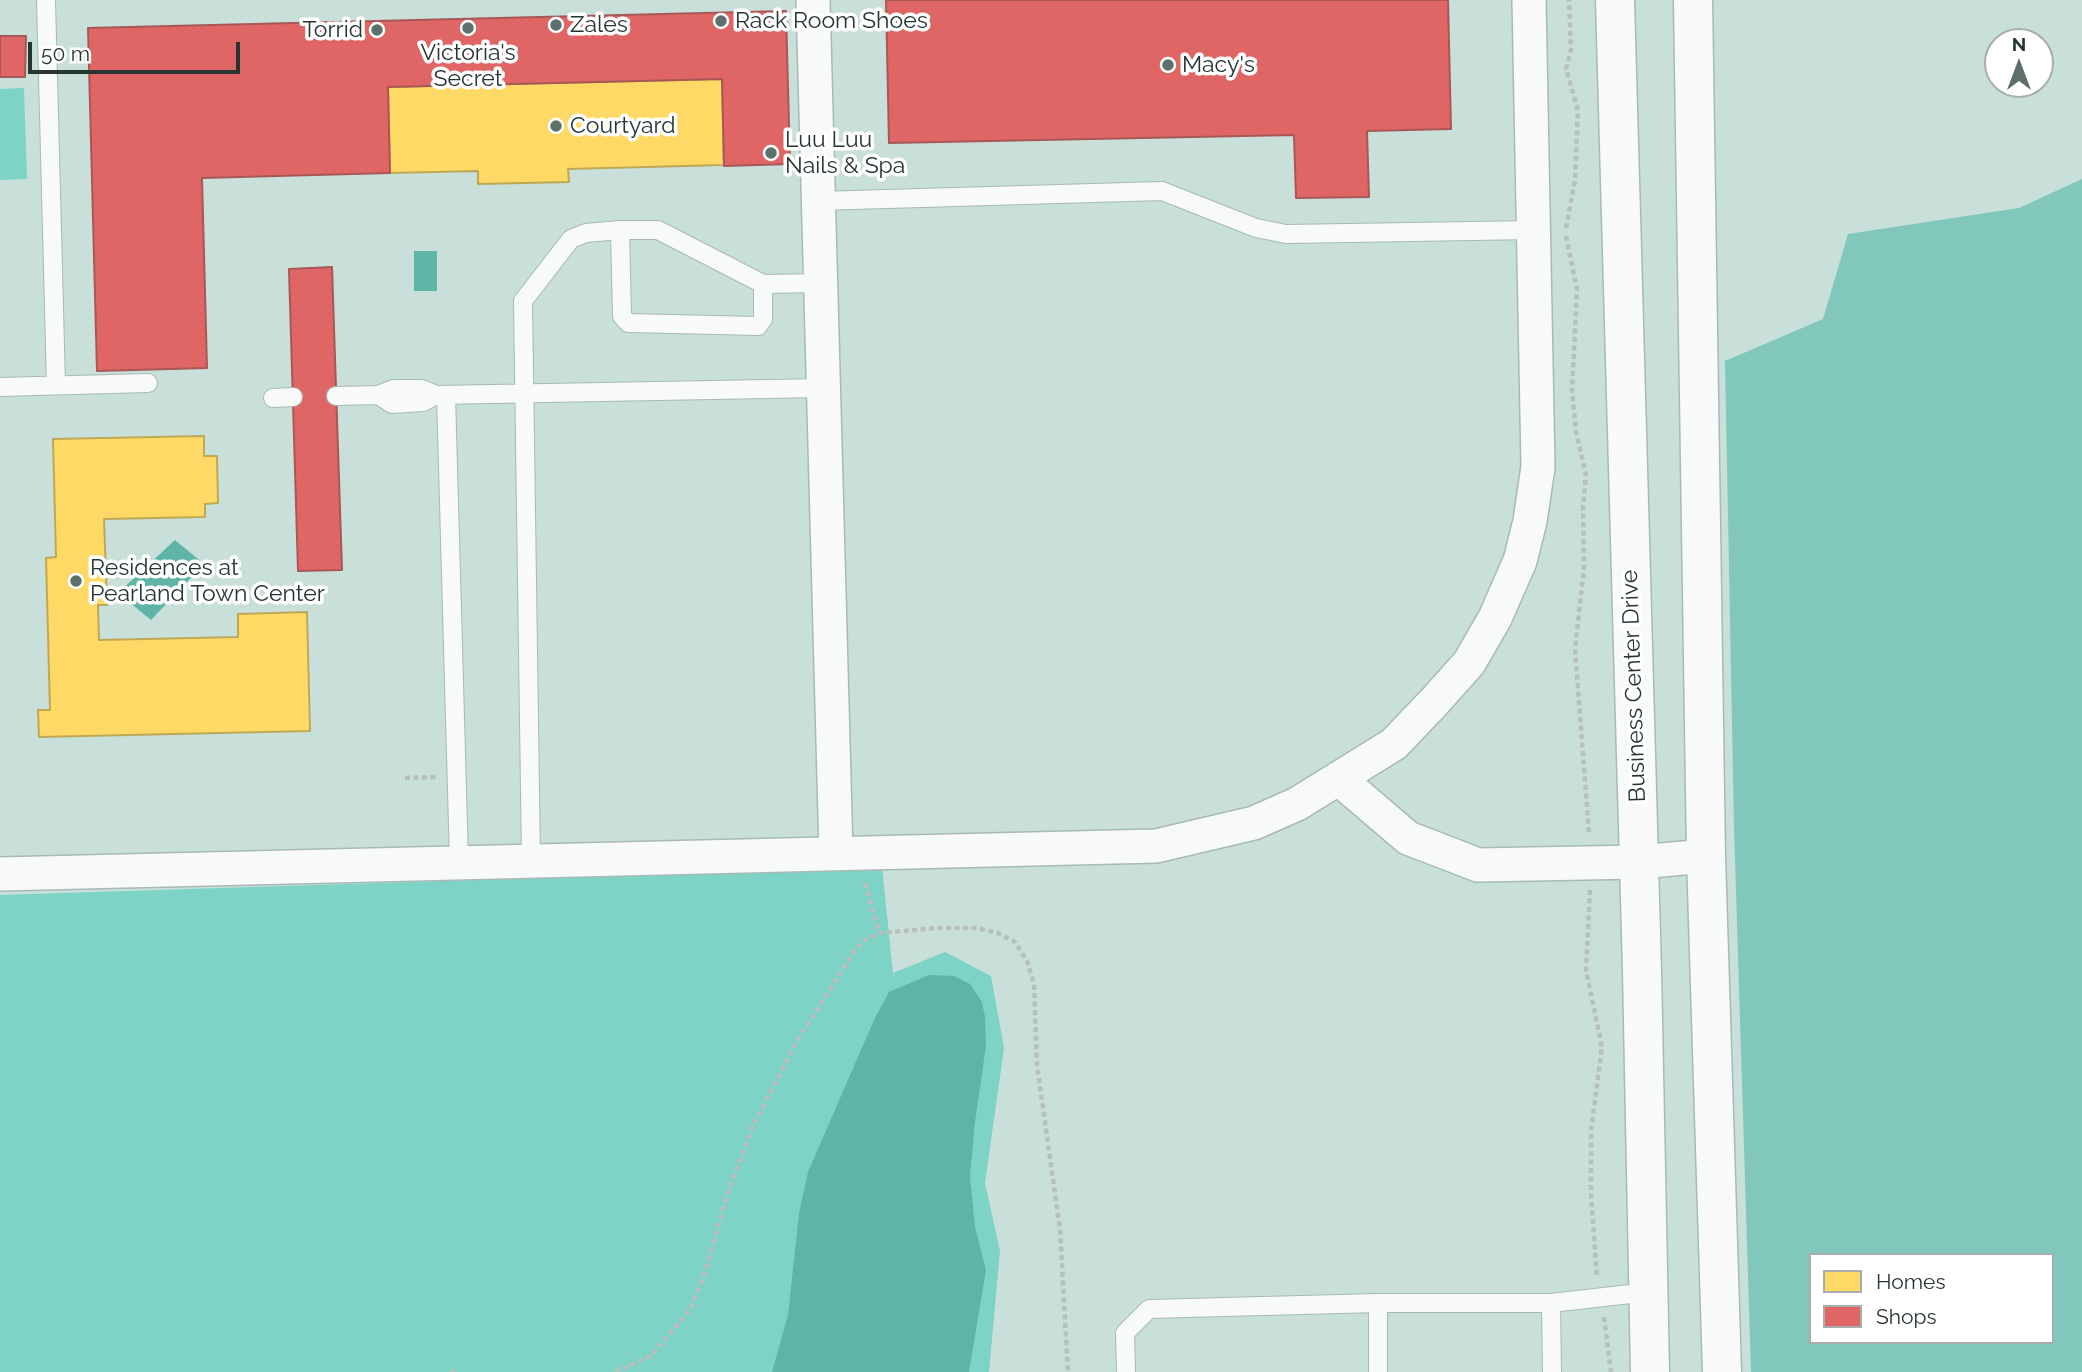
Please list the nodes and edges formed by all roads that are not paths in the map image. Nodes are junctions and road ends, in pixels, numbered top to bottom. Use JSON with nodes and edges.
{"nodes":[{"id":1,"x":46,"y":0,"type":"edge"},
{"id":2,"x":813,"y":0,"type":"edge"},
{"id":3,"x":1529,"y":0,"type":"edge"},
{"id":4,"x":1615,"y":0,"type":"edge"},
{"id":5,"x":1693,"y":0,"type":"edge"},
{"id":6,"x":818,"y":201,"type":"junction"},
{"id":7,"x":620,"y":230,"type":"junction"},
{"id":8,"x":1534,"y":230,"type":"junction"},
{"id":9,"x":821,"y":283,"type":"junction"},
{"id":10,"x":763,"y":284,"type":"junction"},
{"id":11,"x":148,"y":383,"type":"dead end"},
{"id":12,"x":56,"y":385,"type":"junction"},
{"id":13,"x":0,"y":387,"type":"edge"},
{"id":14,"x":823,"y":388,"type":"junction"},
{"id":15,"x":524,"y":394,"type":"junction"},
{"id":16,"x":441,"y":395,"type":"junction"},
{"id":17,"x":336,"y":396,"type":"dead end"},
{"id":18,"x":293,"y":397,"type":"dead end"},
{"id":19,"x":273,"y":398,"type":"dead end"},
{"id":20,"x":1339,"y":779,"type":"junction"},
{"id":21,"x":836,"y":853,"type":"junction"},
{"id":22,"x":1706,"y":856,"type":"junction"},
{"id":23,"x":531,"y":860,"type":"junction"},
{"id":24,"x":459,"y":862,"type":"junction"},
{"id":25,"x":1639,"y":862,"type":"junction"},
{"id":26,"x":0,"y":874,"type":"edge"},
{"id":27,"x":1648,"y":1292,"type":"junction"},
{"id":28,"x":1378,"y":1303,"type":"junction"},
{"id":29,"x":1551,"y":1303,"type":"junction"},
{"id":30,"x":1126,"y":1372,"type":"edge"},
{"id":31,"x":1378,"y":1372,"type":"edge"},
{"id":32,"x":1552,"y":1372,"type":"edge"},
{"id":33,"x":1650,"y":1372,"type":"edge"},
{"id":34,"x":1722,"y":1372,"type":"edge"}],
"edges":[{"from":1,"to":12,"type":"lane"},
{"from":2,"to":6,"type":"street"},
{"from":3,"to":8,"type":"street"},
{"from":4,"to":25,"type":"street","name":"Business Center Drive"},
{"from":5,"to":22,"type":"street"},
{"from":6,"to":8,"type":"lane"},
{"from":6,"to":9,"type":"street"},
{"from":7,"to":10,"type":"lane"},
{"from":7,"to":10,"type":"lane"},
{"from":7,"to":15,"type":"lane"},
{"from":8,"to":20,"type":"street"},
{"from":9,"to":10,"type":"lane"},
{"from":9,"to":14,"type":"street"},
{"from":11,"to":12,"type":"lane"},
{"from":12,"to":13,"type":"lane"},
{"from":14,"to":15,"type":"lane"},
{"from":14,"to":21,"type":"street"},
{"from":15,"to":16,"type":"lane"},
{"from":15,"to":23,"type":"lane"},
{"from":16,"to":17,"type":"lane"},
{"from":16,"to":24,"type":"lane"},
{"from":18,"to":19,"type":"lane"},
{"from":20,"to":21,"type":"street"},
{"from":20,"to":25,"type":"street"},
{"from":21,"to":23,"type":"street"},
{"from":22,"to":25,"type":"street"},
{"from":22,"to":34,"type":"street"},
{"from":23,"to":24,"type":"street"},
{"from":24,"to":26,"type":"street"},
{"from":25,"to":27,"type":"street","name":"Business Center Drive"},
{"from":27,"to":29,"type":"lane"},
{"from":27,"to":33,"type":"street","name":"Business Center Drive"},
{"from":28,"to":29,"type":"lane"},
{"from":28,"to":30,"type":"lane"},
{"from":28,"to":31,"type":"lane"},
{"from":29,"to":32,"type":"lane"}]}
